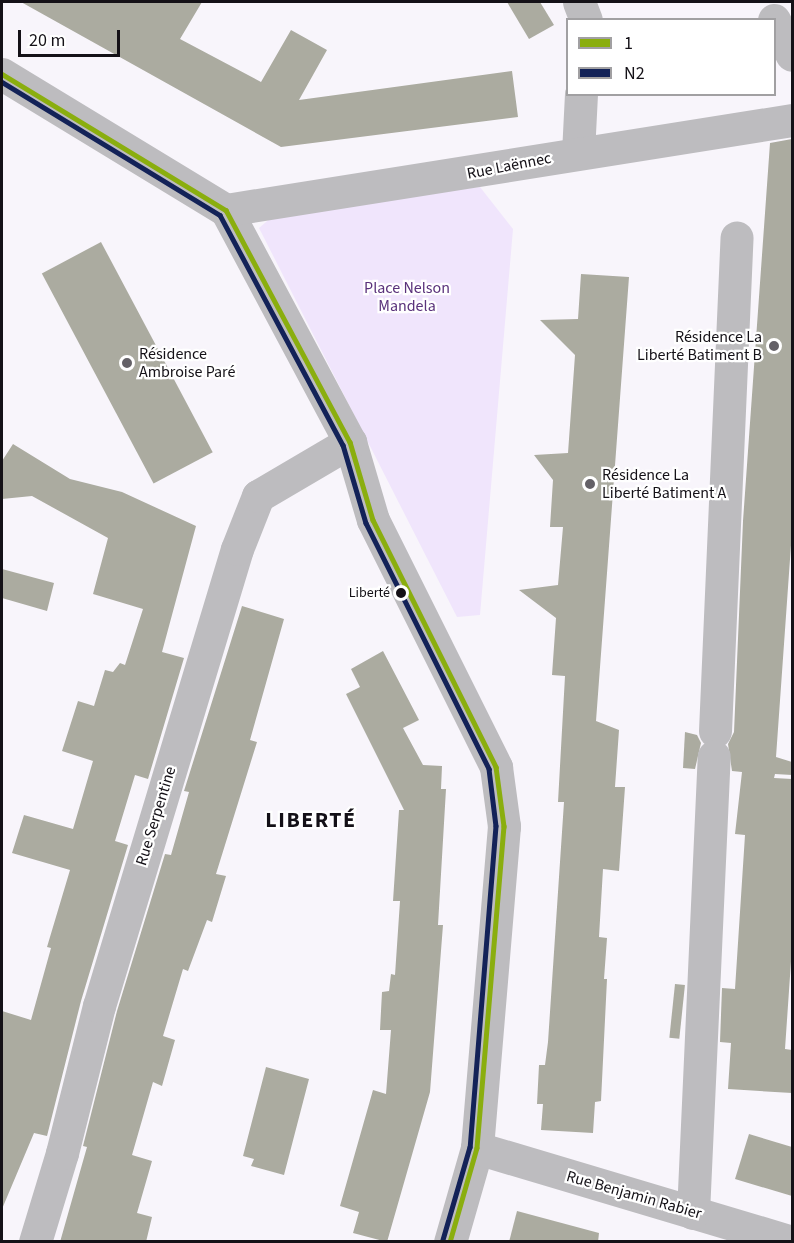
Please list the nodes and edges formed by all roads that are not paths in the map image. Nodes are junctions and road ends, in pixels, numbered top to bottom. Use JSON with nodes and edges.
{"nodes":[{"id":1,"x":579,"y":2,"type":"edge"},
{"id":2,"x":765,"y":2,"type":"edge"},
{"id":3,"x":585,"y":18,"type":"edge"},
{"id":4,"x":773,"y":18,"type":"edge"},
{"id":5,"x":776,"y":24,"type":"edge"},
{"id":6,"x":792,"y":55,"type":"edge"},
{"id":7,"x":2,"y":74,"type":"edge"},
{"id":8,"x":581,"y":96,"type":"edge"},
{"id":9,"x":792,"y":120,"type":"edge"},
{"id":10,"x":578,"y":153,"type":"junction"},
{"id":11,"x":226,"y":210,"type":"junction"},
{"id":12,"x":737,"y":237,"type":"dead end"},
{"id":13,"x":350,"y":442,"type":"junction"},
{"id":14,"x":477,"y":1148,"type":"junction"},
{"id":15,"x":693,"y":1213,"type":"junction"},
{"id":16,"x":35,"y":1242,"type":"edge"},
{"id":17,"x":450,"y":1242,"type":"edge"},
{"id":18,"x":792,"y":1242,"type":"edge"}],
"edges":[{"from":1,"to":3,"type":"street"},
{"from":2,"to":4,"type":"street"},
{"from":5,"to":6,"type":"street"},
{"from":7,"to":11,"type":"street"},
{"from":8,"to":10,"type":"street"},
{"from":9,"to":10,"type":"street","name":"Rue Laënnec"},
{"from":10,"to":11,"type":"street","name":"Rue Laënnec"},
{"from":11,"to":13,"type":"street"},
{"from":12,"to":15,"type":"street"},
{"from":13,"to":14,"type":"street"},
{"from":13,"to":16,"type":"street","name":"Rue Serpentine"},
{"from":14,"to":15,"type":"street","name":"Rue Benjamin Rabier"},
{"from":14,"to":17,"type":"street"},
{"from":15,"to":18,"type":"street","name":"Rue Benjamin Rabier"}]}
